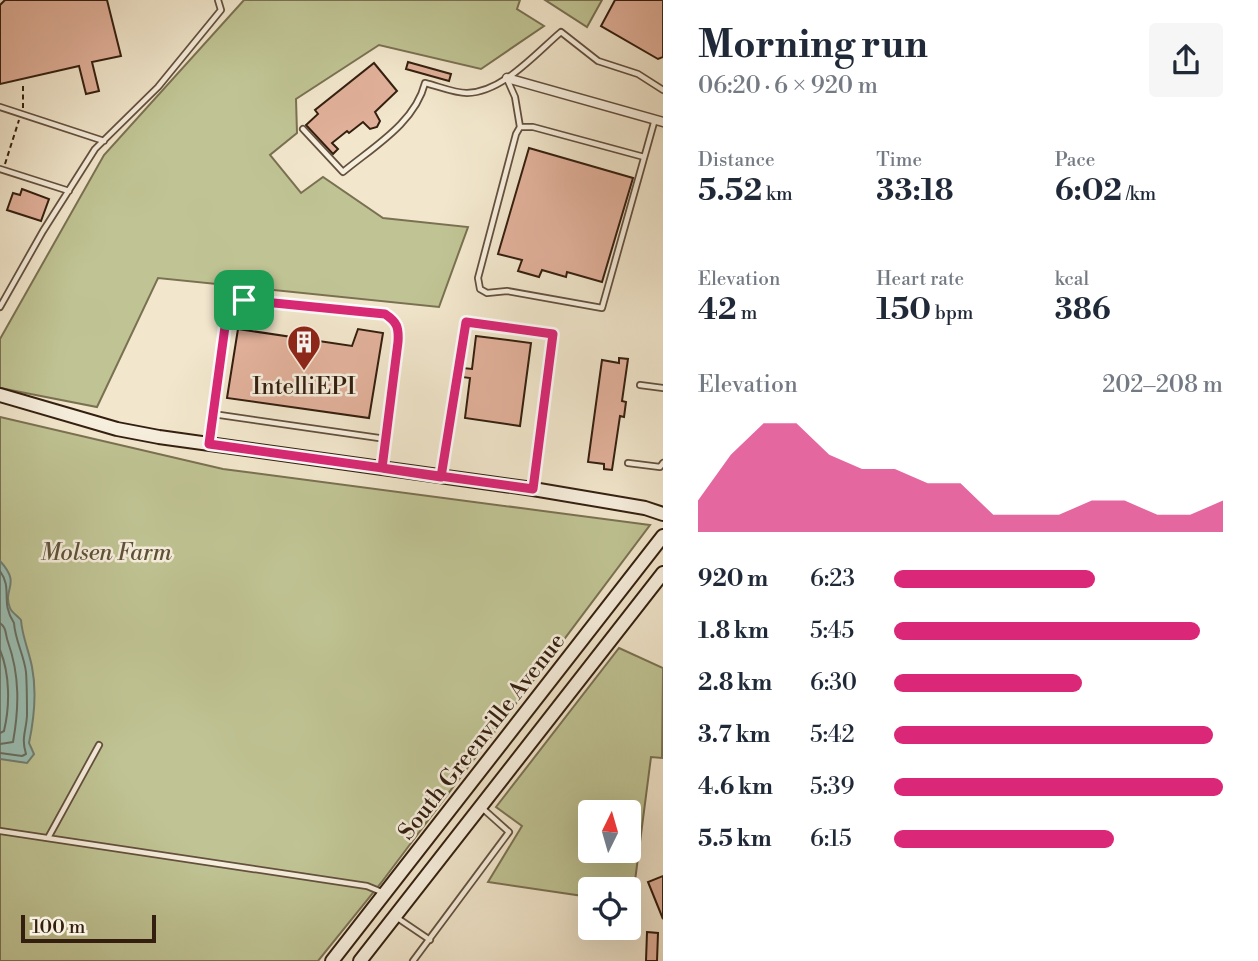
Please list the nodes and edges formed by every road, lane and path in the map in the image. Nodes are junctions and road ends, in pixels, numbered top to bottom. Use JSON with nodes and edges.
{"nodes":[{"id":1,"x":218,"y":0,"type":"edge"},
{"id":2,"x":507,"y":78,"type":"junction"},
{"id":3,"x":23,"y":84,"type":"dead end"},
{"id":4,"x":663,"y":90,"type":"edge"},
{"id":5,"x":0,"y":107,"type":"edge"},
{"id":6,"x":21,"y":114,"type":"junction"},
{"id":7,"x":659,"y":120,"type":"edge"},
{"id":8,"x":520,"y":127,"type":"junction"},
{"id":9,"x":303,"y":129,"type":"dead end"},
{"id":10,"x":104,"y":141,"type":"junction"},
{"id":11,"x":644,"y":157,"type":"junction"},
{"id":12,"x":2,"y":169,"type":"edge"},
{"id":13,"x":69,"y":191,"type":"junction"},
{"id":14,"x":0,"y":307,"type":"edge"},
{"id":15,"x":640,"y":385,"type":"dead end"},
{"id":16,"x":663,"y":388,"type":"edge"},
{"id":17,"x":0,"y":395,"type":"edge"},
{"id":18,"x":213,"y":414,"type":"junction"},
{"id":19,"x":386,"y":439,"type":"junction"},
{"id":20,"x":209,"y":444,"type":"junction"},
{"id":21,"x":628,"y":463,"type":"dead end"},
{"id":22,"x":663,"y":463,"type":"edge"},
{"id":23,"x":382,"y":468,"type":"junction"},
{"id":24,"x":441,"y":477,"type":"junction"},
{"id":25,"x":533,"y":489,"type":"junction"},
{"id":26,"x":663,"y":514,"type":"edge"},
{"id":27,"x":663,"y":536,"type":"edge"},
{"id":28,"x":663,"y":573,"type":"edge"},
{"id":29,"x":99,"y":745,"type":"dead end"},
{"id":30,"x":481,"y":806,"type":"junction"},
{"id":31,"x":0,"y":831,"type":"edge"},
{"id":32,"x":48,"y":838,"type":"junction"},
{"id":33,"x":381,"y":898,"type":"junction"},
{"id":34,"x":395,"y":916,"type":"junction"},
{"id":35,"x":430,"y":940,"type":"junction"},
{"id":36,"x":332,"y":961,"type":"edge"},
{"id":37,"x":360,"y":961,"type":"edge"},
{"id":38,"x":414,"y":961,"type":"edge"}],
"edges":[{"from":1,"to":10,"type":"lane"},
{"from":2,"to":4,"type":"lane"},
{"from":2,"to":7,"type":"street"},
{"from":2,"to":8,"type":"lane"},
{"from":2,"to":9,"type":"lane"},
{"from":3,"to":6,"type":"path"},
{"from":5,"to":6,"type":"lane"},
{"from":6,"to":10,"type":"lane"},
{"from":6,"to":12,"type":"path"},
{"from":7,"to":11,"type":"lane"},
{"from":8,"to":11,"type":"lane"},
{"from":8,"to":11,"type":"lane"},
{"from":10,"to":13,"type":"lane"},
{"from":12,"to":13,"type":"lane"},
{"from":13,"to":14,"type":"lane"},
{"from":15,"to":16,"type":"lane"},
{"from":17,"to":20,"type":"main road"},
{"from":18,"to":19,"type":"lane"},
{"from":18,"to":19,"type":"lane"},
{"from":18,"to":20,"type":"lane"},
{"from":19,"to":23,"type":"lane"},
{"from":20,"to":23,"type":"main road"},
{"from":21,"to":22,"type":"lane"},
{"from":23,"to":24,"type":"main road"},
{"from":24,"to":25,"type":"main road"},
{"from":24,"to":25,"type":"lane"},
{"from":25,"to":26,"type":"main road"},
{"from":27,"to":33,"type":"main road","name":"South Greenville Avenue"},
{"from":28,"to":30,"type":"main road","name":"South Greenville Avenue"},
{"from":29,"to":32,"type":"lane"},
{"from":30,"to":34,"type":"main road","name":"South Greenville Avenue"},
{"from":30,"to":35,"type":"lane"},
{"from":31,"to":32,"type":"lane"},
{"from":32,"to":33,"type":"lane"},
{"from":33,"to":34,"type":"main road"},
{"from":33,"to":36,"type":"main road","name":"South Greenville Avenue"},
{"from":34,"to":35,"type":"lane"},
{"from":34,"to":37,"type":"main road","name":"South Greenville Avenue"},
{"from":35,"to":38,"type":"lane"}]}
